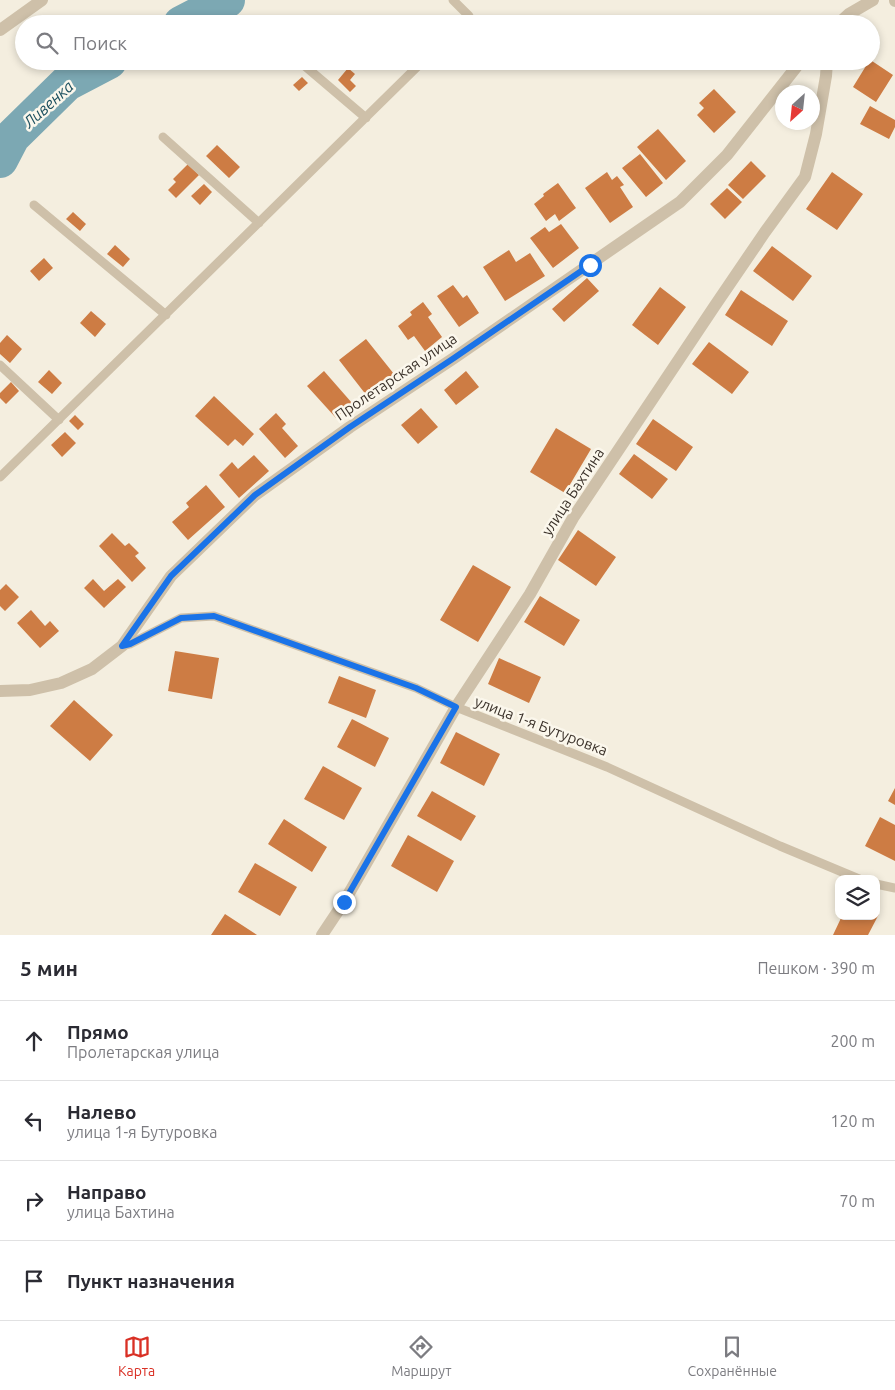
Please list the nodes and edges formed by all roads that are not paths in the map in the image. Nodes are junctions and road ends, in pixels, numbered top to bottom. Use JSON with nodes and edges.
{"nodes":[{"id":1,"x":42,"y":0,"type":"edge"},
{"id":2,"x":453,"y":0,"type":"edge"},
{"id":3,"x":873,"y":0,"type":"edge"},
{"id":4,"x":21,"y":15,"type":"edge"},
{"id":5,"x":469,"y":15,"type":"edge"},
{"id":6,"x":848,"y":15,"type":"edge"},
{"id":7,"x":15,"y":19,"type":"edge"},
{"id":8,"x":0,"y":30,"type":"edge"},
{"id":9,"x":310,"y":70,"type":"edge"},
{"id":10,"x":414,"y":70,"type":"edge"},
{"id":11,"x":794,"y":70,"type":"edge"},
{"id":12,"x":826,"y":70,"type":"edge"},
{"id":13,"x":366,"y":118,"type":"junction"},
{"id":14,"x":163,"y":137,"type":"dead end"},
{"id":15,"x":34,"y":206,"type":"dead end"},
{"id":16,"x":259,"y":223,"type":"junction"},
{"id":17,"x":166,"y":315,"type":"junction"},
{"id":18,"x":0,"y":365,"type":"edge"},
{"id":19,"x":59,"y":420,"type":"junction"},
{"id":20,"x":0,"y":477,"type":"edge"},
{"id":21,"x":122,"y":646,"type":"junction"},
{"id":22,"x":0,"y":691,"type":"edge"},
{"id":23,"x":456,"y":707,"type":"junction"},
{"id":24,"x":849,"y":875,"type":"edge"},
{"id":25,"x":880,"y":885,"type":"edge"},
{"id":26,"x":895,"y":888,"type":"edge"},
{"id":27,"x":322,"y":935,"type":"edge"}],
"edges":[{"from":1,"to":4,"type":"street"},
{"from":2,"to":5,"type":"lane"},
{"from":3,"to":6,"type":"street"},
{"from":7,"to":8,"type":"street"},
{"from":9,"to":13,"type":"lane"},
{"from":10,"to":13,"type":"lane"},
{"from":11,"to":21,"type":"street","name":"Пролетарская улица"},
{"from":12,"to":23,"type":"street","name":"улица Бахтина"},
{"from":13,"to":16,"type":"lane"},
{"from":14,"to":16,"type":"lane"},
{"from":15,"to":17,"type":"lane"},
{"from":16,"to":17,"type":"lane"},
{"from":17,"to":19,"type":"lane"},
{"from":18,"to":19,"type":"lane"},
{"from":19,"to":20,"type":"lane"},
{"from":21,"to":22,"type":"street","name":"Пролетарская улица"},
{"from":21,"to":23,"type":"lane","name":"улица 1-я Бутуровка"},
{"from":23,"to":24,"type":"lane","name":"улица 1-я Бутуровка"},
{"from":23,"to":27,"type":"street","name":"улица Бахтина"},
{"from":25,"to":26,"type":"lane"}]}
